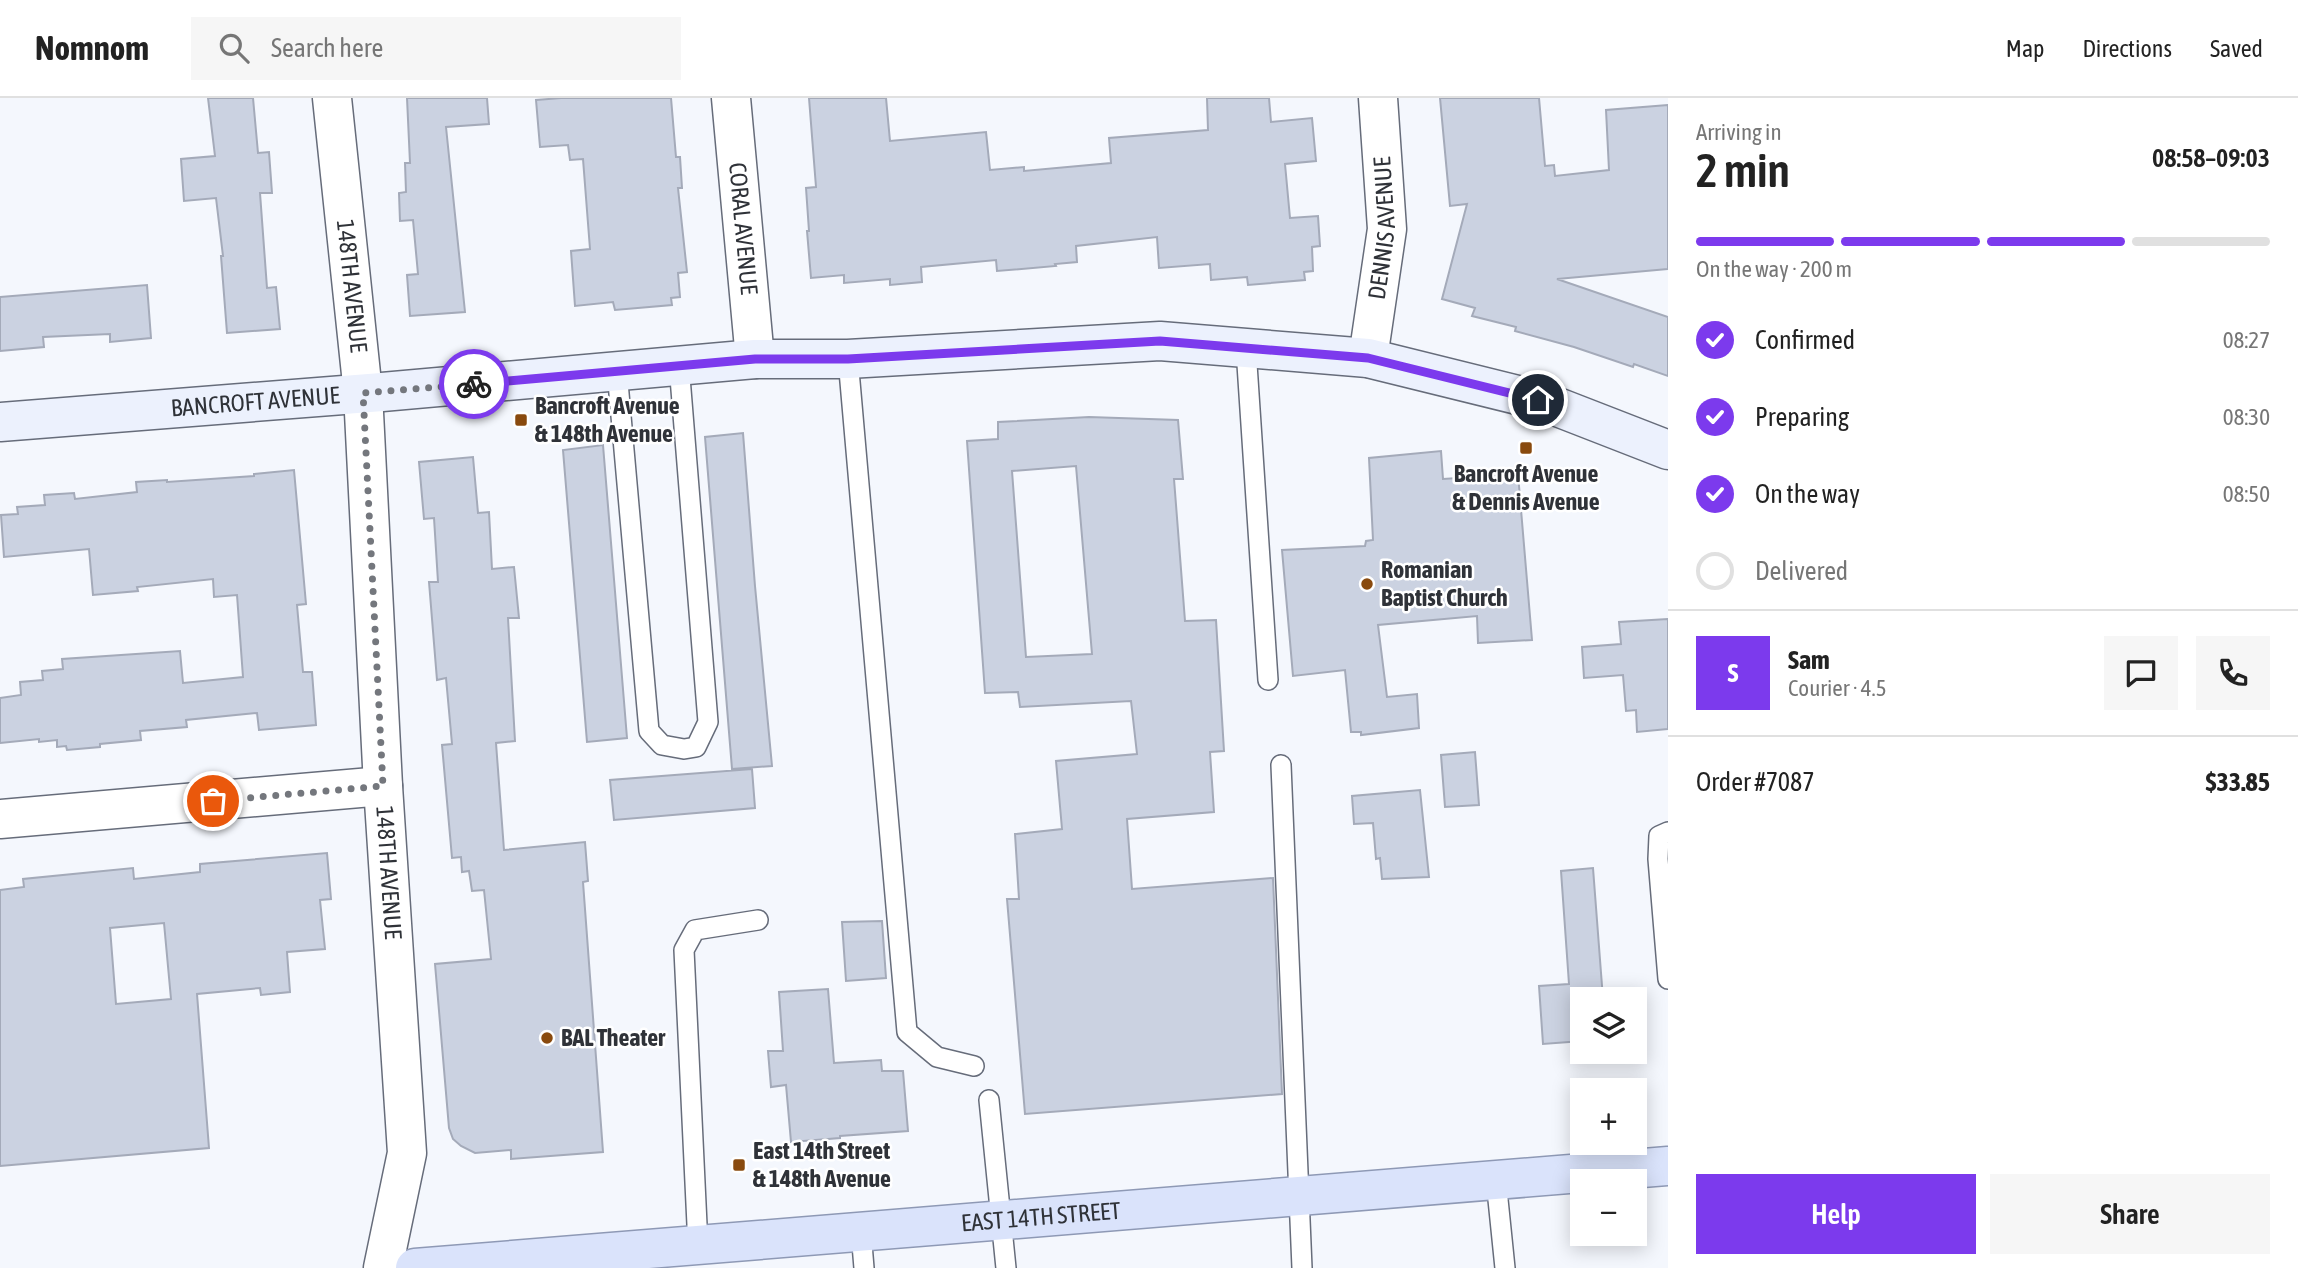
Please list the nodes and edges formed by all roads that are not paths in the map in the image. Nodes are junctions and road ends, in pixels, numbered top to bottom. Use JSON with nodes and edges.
{"nodes":[{"id":1,"x":332,"y":98,"type":"edge"},
{"id":2,"x":730,"y":98,"type":"edge"},
{"id":3,"x":1378,"y":98,"type":"edge"},
{"id":4,"x":1246,"y":349,"type":"junction"},
{"id":5,"x":1368,"y":358,"type":"junction"},
{"id":6,"x":755,"y":359,"type":"junction"},
{"id":7,"x":848,"y":359,"type":"junction"},
{"id":8,"x":680,"y":365,"type":"junction"},
{"id":9,"x":617,"y":371,"type":"junction"},
{"id":10,"x":363,"y":393,"type":"junction"},
{"id":11,"x":0,"y":422,"type":"edge"},
{"id":12,"x":1668,"y":450,"type":"edge"},
{"id":13,"x":1268,"y":680,"type":"dead end"},
{"id":14,"x":1281,"y":765,"type":"dead end"},
{"id":15,"x":383,"y":786,"type":"junction"},
{"id":16,"x":0,"y":819,"type":"edge"},
{"id":17,"x":1668,"y":832,"type":"edge"},
{"id":18,"x":758,"y":920,"type":"dead end"},
{"id":19,"x":1668,"y":979,"type":"edge"},
{"id":20,"x":974,"y":1066,"type":"dead end"},
{"id":21,"x":989,"y":1100,"type":"dead end"},
{"id":22,"x":1668,"y":1166,"type":"edge"},
{"id":23,"x":1496,"y":1180,"type":"junction"},
{"id":24,"x":1301,"y":1198,"type":"junction"},
{"id":25,"x":1003,"y":1221,"type":"junction"},
{"id":26,"x":863,"y":1250,"type":"edge"},
{"id":27,"x":712,"y":1253,"type":"edge"},
{"id":28,"x":383,"y":1268,"type":"edge"},
{"id":29,"x":415,"y":1268,"type":"edge"},
{"id":30,"x":1006,"y":1268,"type":"edge"},
{"id":31,"x":1302,"y":1268,"type":"edge"},
{"id":32,"x":1505,"y":1268,"type":"edge"}],
"edges":[{"from":1,"to":10,"type":"street","name":"148TH AVENUE"},
{"from":2,"to":6,"type":"street","name":"CORAL AVENUE"},
{"from":3,"to":5,"type":"street","name":"DENNIS AVENUE"},
{"from":4,"to":5,"type":"main road","name":"BANCROFT AVENUE"},
{"from":4,"to":7,"type":"main road","name":"BANCROFT AVENUE"},
{"from":4,"to":13,"type":"lane"},
{"from":5,"to":12,"type":"main road","name":"BANCROFT AVENUE"},
{"from":6,"to":7,"type":"main road","name":"BANCROFT AVENUE"},
{"from":6,"to":8,"type":"main road","name":"BANCROFT AVENUE"},
{"from":7,"to":20,"type":"lane"},
{"from":8,"to":9,"type":"main road","name":"BANCROFT AVENUE"},
{"from":8,"to":9,"type":"lane"},
{"from":9,"to":10,"type":"main road","name":"BANCROFT AVENUE"},
{"from":10,"to":11,"type":"main road","name":"BANCROFT AVENUE"},
{"from":10,"to":15,"type":"street","name":"148TH AVENUE"},
{"from":14,"to":24,"type":"lane"},
{"from":15,"to":16,"type":"street"},
{"from":15,"to":28,"type":"street","name":"148TH AVENUE"},
{"from":17,"to":19,"type":"lane"},
{"from":18,"to":27,"type":"lane"},
{"from":21,"to":25,"type":"lane"},
{"from":22,"to":23,"type":"main road","name":"EAST 14TH STREET"},
{"from":23,"to":24,"type":"main road","name":"EAST 14TH STREET"},
{"from":23,"to":32,"type":"lane"},
{"from":24,"to":25,"type":"main road","name":"EAST 14TH STREET"},
{"from":24,"to":31,"type":"lane"},
{"from":25,"to":26,"type":"main road","name":"EAST 14TH STREET"},
{"from":25,"to":30,"type":"lane"},
{"from":26,"to":27,"type":"main road","name":"EAST 14TH STREET"},
{"from":27,"to":29,"type":"main road","name":"EAST 14TH STREET"}]}
